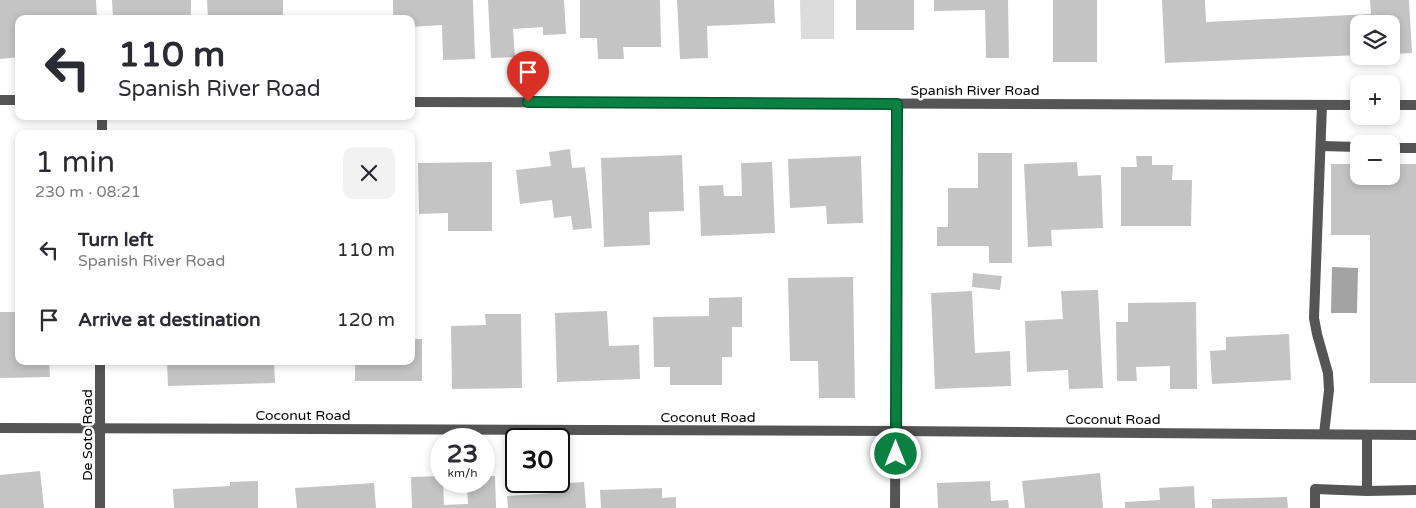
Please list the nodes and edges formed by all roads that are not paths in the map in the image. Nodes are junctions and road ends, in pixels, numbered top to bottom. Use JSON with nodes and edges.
{"nodes":[{"id":1,"x":0,"y":100,"type":"edge"},
{"id":2,"x":15,"y":100,"type":"edge"},
{"id":3,"x":415,"y":102,"type":"edge"},
{"id":4,"x":897,"y":104,"type":"junction"},
{"id":5,"x":1322,"y":105,"type":"junction"},
{"id":6,"x":1350,"y":105,"type":"edge"},
{"id":7,"x":1400,"y":105,"type":"edge"},
{"id":8,"x":1416,"y":105,"type":"edge"},
{"id":9,"x":1321,"y":146,"type":"junction"},
{"id":10,"x":1350,"y":147,"type":"edge"},
{"id":11,"x":1400,"y":148,"type":"edge"},
{"id":12,"x":1416,"y":148,"type":"edge"},
{"id":13,"x":100,"y":365,"type":"edge"},
{"id":14,"x":0,"y":428,"type":"edge"},
{"id":15,"x":100,"y":428,"type":"junction"},
{"id":16,"x":896,"y":431,"type":"junction"},
{"id":17,"x":1324,"y":434,"type":"junction"},
{"id":18,"x":1367,"y":435,"type":"junction"},
{"id":19,"x":1416,"y":435,"type":"edge"},
{"id":20,"x":1416,"y":490,"type":"edge"},
{"id":21,"x":1367,"y":491,"type":"junction"},
{"id":22,"x":100,"y":508,"type":"edge"},
{"id":23,"x":895,"y":508,"type":"edge"},
{"id":24,"x":1315,"y":508,"type":"edge"}],
"edges":[{"from":1,"to":2,"type":"street"},
{"from":3,"to":4,"type":"street","name":"Spanish River Road"},
{"from":4,"to":5,"type":"street","name":"Spanish River Road"},
{"from":4,"to":16,"type":"street"},
{"from":5,"to":6,"type":"street","name":"Spanish River Road"},
{"from":5,"to":9,"type":"street"},
{"from":7,"to":8,"type":"street"},
{"from":9,"to":10,"type":"street"},
{"from":9,"to":17,"type":"street"},
{"from":11,"to":12,"type":"street"},
{"from":13,"to":15,"type":"street","name":"De Soto Road"},
{"from":14,"to":15,"type":"street","name":"Coconut Road"},
{"from":15,"to":16,"type":"street","name":"Coconut Road"},
{"from":15,"to":22,"type":"street","name":"De Soto Road"},
{"from":16,"to":17,"type":"street","name":"Coconut Road"},
{"from":16,"to":23,"type":"street"},
{"from":17,"to":18,"type":"street","name":"Coconut Road"},
{"from":18,"to":19,"type":"street","name":"Coconut Road"},
{"from":18,"to":21,"type":"street"},
{"from":20,"to":21,"type":"street"},
{"from":21,"to":24,"type":"street"}]}
